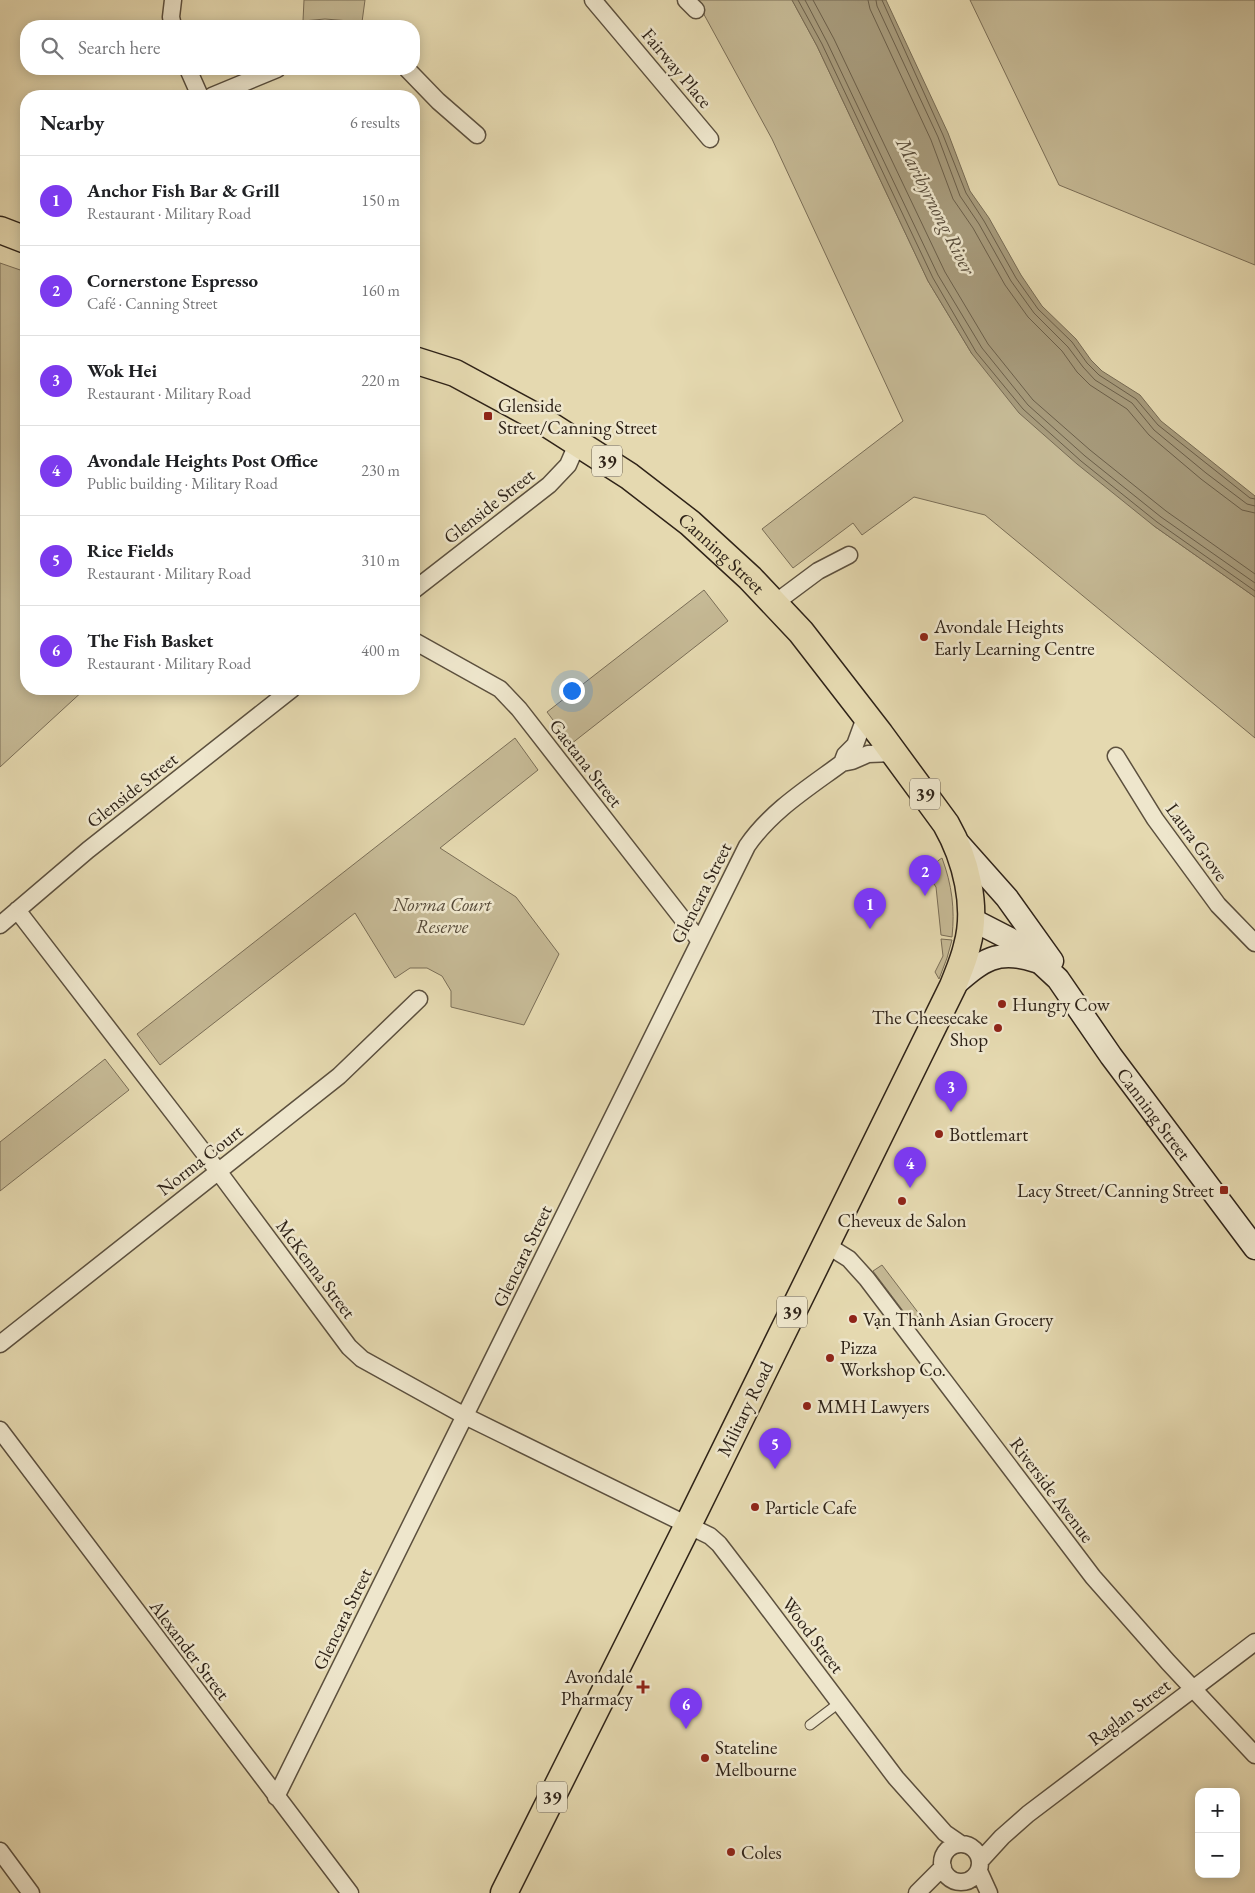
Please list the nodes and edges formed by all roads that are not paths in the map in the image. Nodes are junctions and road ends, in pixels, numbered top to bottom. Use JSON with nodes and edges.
{"nodes":[{"id":1,"x":173,"y":0,"type":"edge"},
{"id":2,"x":593,"y":0,"type":"edge"},
{"id":3,"x":172,"y":20,"type":"edge"},
{"id":4,"x":191,"y":75,"type":"edge"},
{"id":5,"x":263,"y":75,"type":"edge"},
{"id":6,"x":413,"y":75,"type":"edge"},
{"id":7,"x":197,"y":90,"type":"edge"},
{"id":8,"x":226,"y":90,"type":"edge"},
{"id":9,"x":477,"y":135,"type":"dead end"},
{"id":10,"x":710,"y":139,"type":"dead end"},
{"id":11,"x":0,"y":230,"type":"edge"},
{"id":12,"x":20,"y":238,"type":"edge"},
{"id":13,"x":420,"y":362,"type":"edge"},
{"id":14,"x":578,"y":442,"type":"junction"},
{"id":15,"x":849,"y":555,"type":"dead end"},
{"id":16,"x":420,"y":585,"type":"edge"},
{"id":17,"x":775,"y":603,"type":"junction"},
{"id":18,"x":420,"y":645,"type":"edge"},
{"id":19,"x":284,"y":695,"type":"edge"},
{"id":20,"x":866,"y":715,"type":"junction"},
{"id":21,"x":894,"y":753,"type":"junction"},
{"id":22,"x":1116,"y":756,"type":"dead end"},
{"id":23,"x":842,"y":763,"type":"junction"},
{"id":24,"x":953,"y":837,"type":"junction"},
{"id":25,"x":17,"y":910,"type":"junction"},
{"id":26,"x":971,"y":919,"type":"junction"},
{"id":27,"x":0,"y":925,"type":"edge"},
{"id":28,"x":699,"y":940,"type":"junction"},
{"id":29,"x":1255,"y":943,"type":"edge"},
{"id":30,"x":1042,"y":962,"type":"junction"},
{"id":31,"x":1058,"y":978,"type":"junction"},
{"id":32,"x":953,"y":986,"type":"junction"},
{"id":33,"x":419,"y":999,"type":"dead end"},
{"id":34,"x":218,"y":1171,"type":"junction"},
{"id":35,"x":825,"y":1244,"type":"junction"},
{"id":36,"x":1255,"y":1248,"type":"edge"},
{"id":37,"x":0,"y":1344,"type":"edge"},
{"id":38,"x":465,"y":1416,"type":"junction"},
{"id":39,"x":0,"y":1430,"type":"edge"},
{"id":40,"x":688,"y":1526,"type":"junction"},
{"id":41,"x":1255,"y":1642,"type":"edge"},
{"id":42,"x":1193,"y":1689,"type":"junction"},
{"id":43,"x":840,"y":1703,"type":"junction"},
{"id":44,"x":810,"y":1725,"type":"dead end"},
{"id":45,"x":1255,"y":1755,"type":"edge"},
{"id":46,"x":896,"y":1778,"type":"junction"},
{"id":47,"x":276,"y":1797,"type":"junction"},
{"id":48,"x":1028,"y":1814,"type":"junction"},
{"id":49,"x":964,"y":1845,"type":"junction"},
{"id":50,"x":0,"y":1851,"type":"edge"},
{"id":51,"x":979,"y":1866,"type":"junction"},
{"id":52,"x":950,"y":1871,"type":"junction"},
{"id":53,"x":31,"y":1893,"type":"edge"},
{"id":54,"x":350,"y":1893,"type":"edge"},
{"id":55,"x":504,"y":1893,"type":"edge"},
{"id":56,"x":917,"y":1893,"type":"edge"},
{"id":57,"x":929,"y":1893,"type":"edge"},
{"id":58,"x":975,"y":1893,"type":"edge"},
{"id":59,"x":989,"y":1893,"type":"edge"}],
"edges":[{"from":1,"to":3,"type":"street"},
{"from":2,"to":10,"type":"street","name":"Fairway Place"},
{"from":4,"to":7,"type":"street"},
{"from":5,"to":8,"type":"street"},
{"from":6,"to":9,"type":"street"},
{"from":11,"to":12,"type":"main road"},
{"from":13,"to":14,"type":"main road","name":"Canning Street","number":"39"},
{"from":14,"to":16,"type":"street","name":"Glenside Street"},
{"from":14,"to":17,"type":"main road","name":"Canning Street","number":"39"},
{"from":15,"to":17,"type":"street"},
{"from":17,"to":20,"type":"main road","name":"Canning Street","number":"39"},
{"from":18,"to":28,"type":"street","name":"Gaetana Street"},
{"from":19,"to":25,"type":"street","name":"Glenside Street"},
{"from":20,"to":21,"type":"main road","name":"Canning Street","number":"39"},
{"from":20,"to":23,"type":"street","name":"Glencara Street"},
{"from":21,"to":23,"type":"street","name":"Glencara Street"},
{"from":21,"to":24,"type":"main road","name":"Canning Street","number":"39"},
{"from":22,"to":29,"type":"street","name":"Laura Grove"},
{"from":23,"to":28,"type":"street","name":"Glencara Street"},
{"from":24,"to":26,"type":"main road","name":"Canning Street","number":"39"},
{"from":24,"to":31,"type":"street","name":"Canning Street"},
{"from":25,"to":27,"type":"street","name":"Glenside Street"},
{"from":25,"to":34,"type":"street","name":"McKenna Street"},
{"from":26,"to":30,"type":"street","name":"Canning Street"},
{"from":26,"to":32,"type":"main road","name":"Military Road","number":"39"},
{"from":28,"to":38,"type":"street","name":"Glencara Street"},
{"from":30,"to":31,"type":"street","name":"Canning Street"},
{"from":30,"to":32,"type":"street"},
{"from":31,"to":36,"type":"street","name":"Canning Street"},
{"from":32,"to":35,"type":"main road","name":"Military Road","number":"39"},
{"from":33,"to":34,"type":"street","name":"Norma Court"},
{"from":34,"to":37,"type":"street","name":"Norma Court"},
{"from":34,"to":38,"type":"street","name":"McKenna Street"},
{"from":35,"to":40,"type":"main road","name":"Military Road","number":"39"},
{"from":35,"to":42,"type":"street","name":"Riverside Avenue"},
{"from":38,"to":40,"type":"street","name":"McKenna Street"},
{"from":38,"to":47,"type":"street","name":"Glencara Street"},
{"from":39,"to":47,"type":"street","name":"Alexander Street"},
{"from":40,"to":43,"type":"street","name":"Wood Street"},
{"from":40,"to":55,"type":"main road","name":"Military Road","number":"39"},
{"from":41,"to":42,"type":"street","name":"Raglan Street"},
{"from":42,"to":45,"type":"street","name":"Riverside Avenue"},
{"from":42,"to":48,"type":"street","name":"Raglan Street"},
{"from":43,"to":44,"type":"lane"},
{"from":43,"to":46,"type":"street","name":"Wood Street"},
{"from":46,"to":49,"type":"street","name":"Wood Street"},
{"from":46,"to":52,"type":"street","name":"Wood Street"},
{"from":47,"to":54,"type":"street","name":"Alexander Street"},
{"from":48,"to":49,"type":"street","name":"Raglan Street"},
{"from":48,"to":51,"type":"street","name":"Raglan Street"},
{"from":49,"to":51,"type":"street"},
{"from":49,"to":52,"type":"street"},
{"from":50,"to":53,"type":"street"},
{"from":51,"to":52,"type":"street"},
{"from":51,"to":59,"type":"street"},
{"from":52,"to":56,"type":"street"},
{"from":52,"to":57,"type":"street"},
{"from":52,"to":58,"type":"street","name":"Wood Street"}]}
